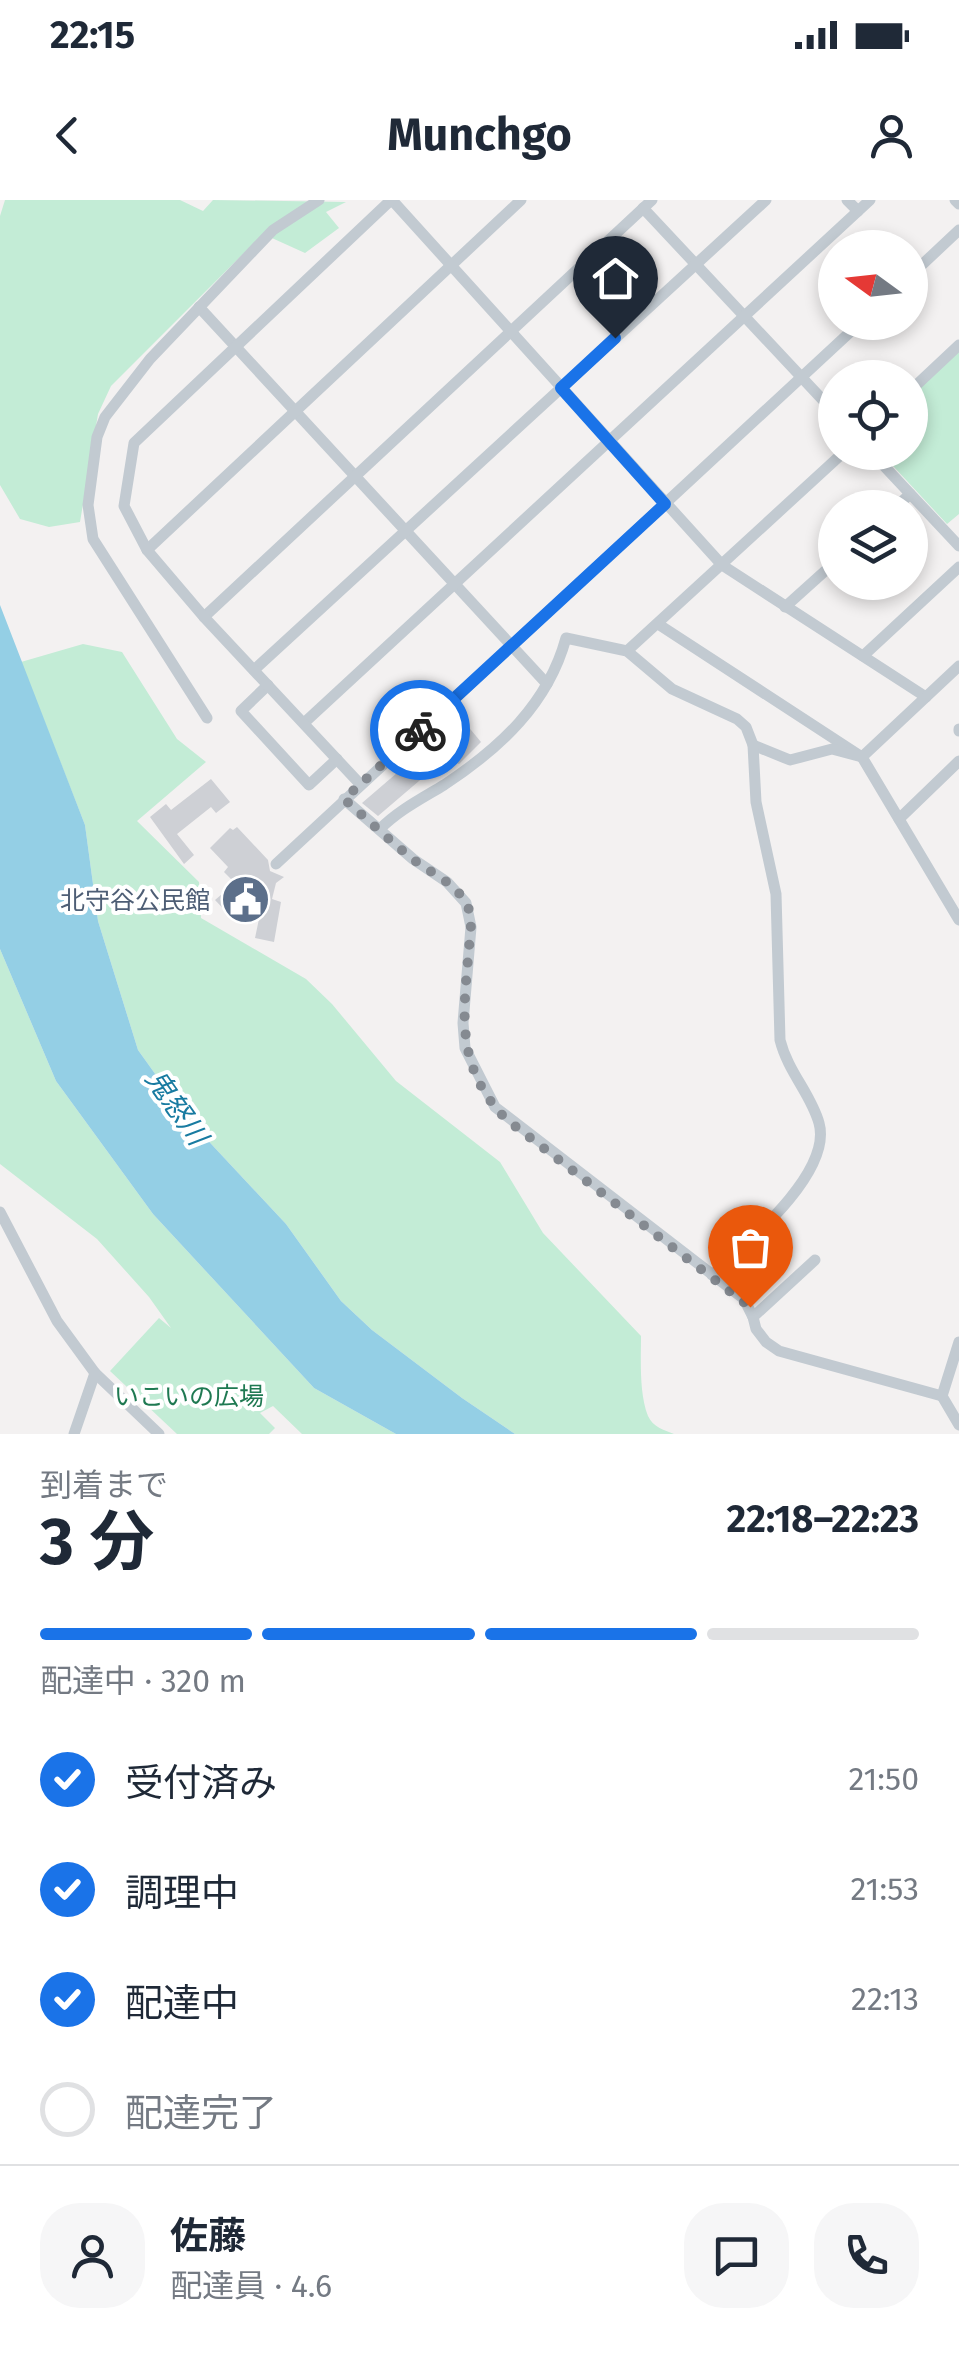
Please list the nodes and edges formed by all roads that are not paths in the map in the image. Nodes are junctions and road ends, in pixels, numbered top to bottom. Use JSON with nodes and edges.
{"nodes":[{"id":1,"x":319,"y":200,"type":"edge"},
{"id":2,"x":392,"y":200,"type":"edge"},
{"id":3,"x":521,"y":200,"type":"edge"},
{"id":4,"x":766,"y":200,"type":"edge"},
{"id":5,"x":847,"y":200,"type":"edge"},
{"id":6,"x":870,"y":200,"type":"edge"},
{"id":7,"x":648,"y":204,"type":"edge"},
{"id":8,"x":858,"y":211,"type":"junction"},
{"id":9,"x":959,"y":230,"type":"edge"},
{"id":10,"x":928,"y":259,"type":"edge"},
{"id":11,"x":696,"y":264,"type":"junction"},
{"id":12,"x":450,"y":265,"type":"junction"},
{"id":13,"x":199,"y":307,"type":"junction"},
{"id":14,"x":744,"y":316,"type":"junction"},
{"id":15,"x":510,"y":332,"type":"junction"},
{"id":16,"x":841,"y":340,"type":"edge"},
{"id":17,"x":959,"y":344,"type":"edge"},
{"id":18,"x":237,"y":348,"type":"junction"},
{"id":19,"x":928,"y":374,"type":"edge"},
{"id":20,"x":802,"y":378,"type":"junction"},
{"id":21,"x":561,"y":388,"type":"junction"},
{"id":22,"x":818,"y":395,"type":"edge"},
{"id":23,"x":295,"y":412,"type":"junction"},
{"id":24,"x":609,"y":442,"type":"junction"},
{"id":25,"x":825,"y":470,"type":"edge"},
{"id":26,"x":888,"y":470,"type":"edge"},
{"id":27,"x":355,"y":476,"type":"junction"},
{"id":28,"x":906,"y":490,"type":"edge"},
{"id":29,"x":665,"y":504,"type":"junction"},
{"id":30,"x":928,"y":513,"type":"edge"},
{"id":31,"x":406,"y":531,"type":"junction"},
{"id":32,"x":959,"y":546,"type":"edge"},
{"id":33,"x":147,"y":550,"type":"junction"},
{"id":34,"x":722,"y":565,"type":"junction"},
{"id":35,"x":959,"y":567,"type":"edge"},
{"id":36,"x":818,"y":577,"type":"edge"},
{"id":37,"x":454,"y":584,"type":"junction"},
{"id":38,"x":785,"y":607,"type":"junction"},
{"id":39,"x":204,"y":617,"type":"junction"},
{"id":40,"x":658,"y":624,"type":"junction"},
{"id":41,"x":511,"y":646,"type":"junction"},
{"id":42,"x":627,"y":651,"type":"junction"},
{"id":43,"x":862,"y":656,"type":"junction"},
{"id":44,"x":959,"y":666,"type":"edge"},
{"id":45,"x":254,"y":670,"type":"junction"},
{"id":46,"x":547,"y":684,"type":"junction"},
{"id":47,"x":268,"y":685,"type":"junction"},
{"id":48,"x":926,"y":697,"type":"junction"},
{"id":49,"x":207,"y":718,"type":"dead end"},
{"id":50,"x":304,"y":723,"type":"junction"},
{"id":51,"x":753,"y":745,"type":"junction"},
{"id":52,"x":862,"y":758,"type":"junction"},
{"id":53,"x":338,"y":759,"type":"junction"},
{"id":54,"x":959,"y":761,"type":"edge"},
{"id":55,"x":360,"y":784,"type":"junction"},
{"id":56,"x":344,"y":799,"type":"junction"},
{"id":57,"x":900,"y":818,"type":"junction"},
{"id":58,"x":380,"y":829,"type":"junction"},
{"id":59,"x":276,"y":864,"type":"dead end"},
{"id":60,"x":959,"y":920,"type":"edge"},
{"id":61,"x":0,"y":1212,"type":"edge"},
{"id":62,"x":814,"y":1260,"type":"dead end"},
{"id":63,"x":712,"y":1275,"type":"junction"},
{"id":64,"x":753,"y":1317,"type":"junction"},
{"id":65,"x":959,"y":1342,"type":"edge"},
{"id":66,"x":95,"y":1373,"type":"junction"},
{"id":67,"x":942,"y":1396,"type":"junction"},
{"id":68,"x":959,"y":1425,"type":"edge"},
{"id":69,"x":74,"y":1434,"type":"edge"},
{"id":70,"x":159,"y":1434,"type":"edge"}],
"edges":[{"from":1,"to":13,"type":"street"},
{"from":2,"to":12,"type":"street"},
{"from":2,"to":18,"type":"street"},
{"from":3,"to":12,"type":"street"},
{"from":4,"to":11,"type":"street"},
{"from":5,"to":8,"type":"street"},
{"from":6,"to":8,"type":"street"},
{"from":7,"to":11,"type":"street"},
{"from":7,"to":15,"type":"street"},
{"from":8,"to":14,"type":"street"},
{"from":9,"to":10,"type":"street"},
{"from":11,"to":14,"type":"street"},
{"from":11,"to":21,"type":"street"},
{"from":12,"to":15,"type":"street"},
{"from":12,"to":23,"type":"street"},
{"from":13,"to":18,"type":"street"},
{"from":13,"to":49,"type":"street"},
{"from":14,"to":20,"type":"street"},
{"from":14,"to":24,"type":"street"},
{"from":15,"to":21,"type":"street"},
{"from":15,"to":27,"type":"street"},
{"from":16,"to":20,"type":"street"},
{"from":17,"to":19,"type":"street"},
{"from":18,"to":23,"type":"street"},
{"from":18,"to":33,"type":"street"},
{"from":20,"to":22,"type":"street"},
{"from":20,"to":29,"type":"street"},
{"from":21,"to":24,"type":"street"},
{"from":21,"to":31,"type":"street"},
{"from":23,"to":27,"type":"street"},
{"from":23,"to":33,"type":"street"},
{"from":24,"to":29,"type":"street"},
{"from":24,"to":37,"type":"street"},
{"from":25,"to":34,"type":"street"},
{"from":26,"to":28,"type":"street"},
{"from":27,"to":31,"type":"street"},
{"from":27,"to":39,"type":"street"},
{"from":29,"to":34,"type":"street"},
{"from":29,"to":41,"type":"street"},
{"from":30,"to":32,"type":"street"},
{"from":31,"to":37,"type":"street"},
{"from":31,"to":45,"type":"street"},
{"from":33,"to":39,"type":"street"},
{"from":34,"to":38,"type":"street"},
{"from":34,"to":40,"type":"street"},
{"from":35,"to":43,"type":"street"},
{"from":36,"to":38,"type":"street"},
{"from":37,"to":41,"type":"street"},
{"from":37,"to":50,"type":"street"},
{"from":38,"to":43,"type":"street"},
{"from":39,"to":45,"type":"street"},
{"from":40,"to":42,"type":"street"},
{"from":40,"to":52,"type":"street"},
{"from":41,"to":46,"type":"street"},
{"from":41,"to":55,"type":"street"},
{"from":42,"to":46,"type":"street"},
{"from":42,"to":51,"type":"street"},
{"from":43,"to":48,"type":"street"},
{"from":44,"to":48,"type":"street"},
{"from":45,"to":47,"type":"street"},
{"from":46,"to":58,"type":"street"},
{"from":47,"to":50,"type":"street"},
{"from":47,"to":53,"type":"street"},
{"from":48,"to":52,"type":"street"},
{"from":50,"to":53,"type":"street"},
{"from":51,"to":52,"type":"street"},
{"from":51,"to":63,"type":"street"},
{"from":52,"to":57,"type":"street"},
{"from":53,"to":55,"type":"street"},
{"from":54,"to":57,"type":"street"},
{"from":55,"to":56,"type":"street"},
{"from":56,"to":58,"type":"street"},
{"from":56,"to":59,"type":"street"},
{"from":57,"to":60,"type":"street"},
{"from":58,"to":63,"type":"street"},
{"from":61,"to":66,"type":"street"},
{"from":62,"to":64,"type":"street"},
{"from":63,"to":64,"type":"street"},
{"from":64,"to":67,"type":"street"},
{"from":65,"to":67,"type":"street"},
{"from":66,"to":69,"type":"street"},
{"from":66,"to":70,"type":"street"},
{"from":67,"to":68,"type":"street"}]}
